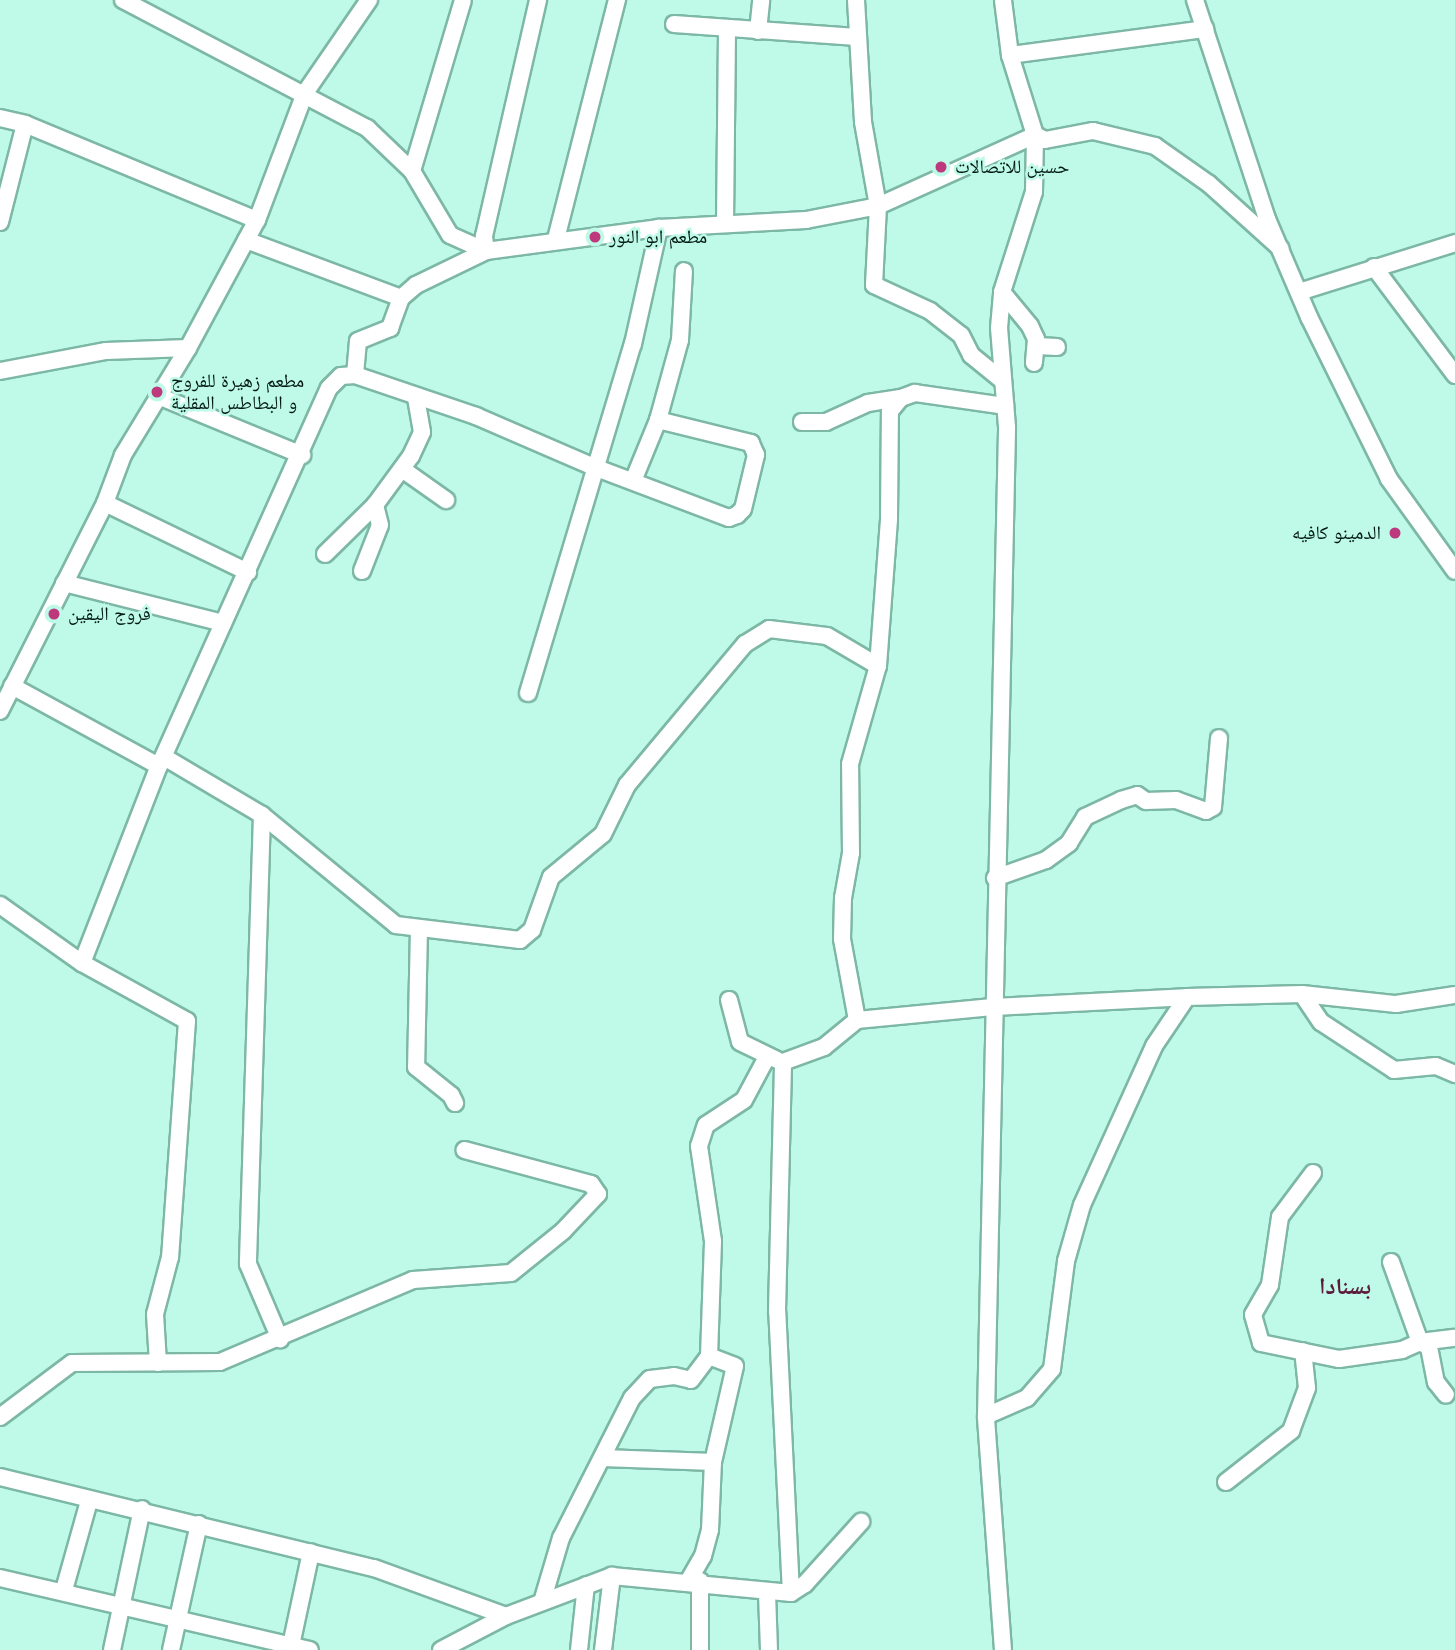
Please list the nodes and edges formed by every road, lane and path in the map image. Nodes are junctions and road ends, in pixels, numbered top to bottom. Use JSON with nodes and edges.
{"nodes":[{"id":1,"x":123,"y":0,"type":"edge"},
{"id":2,"x":463,"y":0,"type":"edge"},
{"id":3,"x":538,"y":0,"type":"edge"},
{"id":4,"x":617,"y":0,"type":"edge"},
{"id":5,"x":761,"y":0,"type":"edge"},
{"id":6,"x":856,"y":0,"type":"edge"},
{"id":7,"x":1003,"y":0,"type":"edge"},
{"id":8,"x":1195,"y":0,"type":"edge"},
{"id":9,"x":361,"y":3,"type":"edge"},
{"id":10,"x":674,"y":24,"type":"dead end"},
{"id":11,"x":727,"y":29,"type":"junction"},
{"id":12,"x":1205,"y":29,"type":"junction"},
{"id":13,"x":758,"y":31,"type":"junction"},
{"id":14,"x":857,"y":37,"type":"junction"},
{"id":15,"x":1010,"y":55,"type":"junction"},
{"id":16,"x":305,"y":93,"type":"junction"},
{"id":17,"x":0,"y":118,"type":"edge"},
{"id":18,"x":25,"y":124,"type":"junction"},
{"id":19,"x":1035,"y":135,"type":"junction"},
{"id":20,"x":412,"y":171,"type":"junction"},
{"id":21,"x":878,"y":206,"type":"junction"},
{"id":22,"x":257,"y":220,"type":"junction"},
{"id":23,"x":0,"y":222,"type":"edge"},
{"id":24,"x":725,"y":223,"type":"junction"},
{"id":25,"x":659,"y":228,"type":"junction"},
{"id":26,"x":556,"y":239,"type":"junction"},
{"id":27,"x":246,"y":240,"type":"junction"},
{"id":28,"x":1455,"y":243,"type":"edge"},
{"id":29,"x":1280,"y":248,"type":"junction"},
{"id":30,"x":486,"y":251,"type":"junction"},
{"id":31,"x":1374,"y":267,"type":"junction"},
{"id":32,"x":684,"y":271,"type":"dead end"},
{"id":33,"x":1002,"y":292,"type":"junction"},
{"id":34,"x":1299,"y":292,"type":"junction"},
{"id":35,"x":401,"y":298,"type":"junction"},
{"id":36,"x":1037,"y":346,"type":"junction"},
{"id":37,"x":1057,"y":347,"type":"dead end"},
{"id":38,"x":188,"y":348,"type":"junction"},
{"id":39,"x":1034,"y":363,"type":"dead end"},
{"id":40,"x":0,"y":371,"type":"edge"},
{"id":41,"x":355,"y":374,"type":"junction"},
{"id":42,"x":1455,"y":375,"type":"edge"},
{"id":43,"x":1001,"y":379,"type":"junction"},
{"id":44,"x":158,"y":396,"type":"junction"},
{"id":45,"x":416,"y":397,"type":"junction"},
{"id":46,"x":901,"y":398,"type":"junction"},
{"id":47,"x":1005,"y":406,"type":"junction"},
{"id":48,"x":658,"y":420,"type":"junction"},
{"id":49,"x":802,"y":422,"type":"dead end"},
{"id":50,"x":302,"y":455,"type":"junction"},
{"id":51,"x":594,"y":467,"type":"junction"},
{"id":52,"x":402,"y":469,"type":"junction"},
{"id":53,"x":633,"y":481,"type":"junction"},
{"id":54,"x":446,"y":500,"type":"dead end"},
{"id":55,"x":105,"y":503,"type":"junction"},
{"id":56,"x":375,"y":505,"type":"junction"},
{"id":57,"x":325,"y":554,"type":"dead end"},
{"id":58,"x":362,"y":571,"type":"dead end"},
{"id":59,"x":1455,"y":571,"type":"edge"},
{"id":60,"x":248,"y":572,"type":"junction"},
{"id":61,"x":64,"y":583,"type":"junction"},
{"id":62,"x":223,"y":623,"type":"junction"},
{"id":63,"x":878,"y":666,"type":"junction"},
{"id":64,"x":12,"y":685,"type":"junction"},
{"id":65,"x":528,"y":693,"type":"dead end"},
{"id":66,"x":0,"y":711,"type":"edge"},
{"id":67,"x":1219,"y":737,"type":"dead end"},
{"id":68,"x":161,"y":762,"type":"junction"},
{"id":69,"x":262,"y":815,"type":"junction"},
{"id":70,"x":995,"y":878,"type":"junction"},
{"id":71,"x":0,"y":905,"type":"edge"},
{"id":72,"x":419,"y":928,"type":"junction"},
{"id":73,"x":82,"y":963,"type":"junction"},
{"id":74,"x":1302,"y":994,"type":"junction"},
{"id":75,"x":1455,"y":996,"type":"edge"},
{"id":76,"x":1187,"y":997,"type":"junction"},
{"id":77,"x":729,"y":1000,"type":"dead end"},
{"id":78,"x":992,"y":1007,"type":"junction"},
{"id":79,"x":857,"y":1020,"type":"junction"},
{"id":80,"x":775,"y":1060,"type":"junction"},
{"id":81,"x":1455,"y":1074,"type":"edge"},
{"id":82,"x":454,"y":1104,"type":"dead end"},
{"id":83,"x":464,"y":1150,"type":"dead end"},
{"id":84,"x":1314,"y":1173,"type":"dead end"},
{"id":85,"x":1391,"y":1262,"type":"dead end"},
{"id":86,"x":1455,"y":1338,"type":"edge"},
{"id":87,"x":280,"y":1339,"type":"junction"},
{"id":88,"x":1420,"y":1342,"type":"junction"},
{"id":89,"x":1303,"y":1351,"type":"junction"},
{"id":90,"x":709,"y":1356,"type":"junction"},
{"id":91,"x":158,"y":1363,"type":"junction"},
{"id":92,"x":1446,"y":1395,"type":"dead end"},
{"id":93,"x":986,"y":1416,"type":"junction"},
{"id":94,"x":0,"y":1417,"type":"edge"},
{"id":95,"x":604,"y":1458,"type":"junction"},
{"id":96,"x":713,"y":1462,"type":"junction"},
{"id":97,"x":0,"y":1477,"type":"edge"},
{"id":98,"x":1226,"y":1482,"type":"dead end"},
{"id":99,"x":89,"y":1501,"type":"junction"},
{"id":100,"x":142,"y":1508,"type":"junction"},
{"id":101,"x":861,"y":1522,"type":"dead end"},
{"id":102,"x":199,"y":1524,"type":"junction"},
{"id":103,"x":311,"y":1552,"type":"junction"},
{"id":104,"x":612,"y":1576,"type":"junction"},
{"id":105,"x":0,"y":1578,"type":"edge"},
{"id":106,"x":694,"y":1581,"type":"junction"},
{"id":107,"x":586,"y":1585,"type":"junction"},
{"id":108,"x":64,"y":1590,"type":"junction"},
{"id":109,"x":766,"y":1593,"type":"junction"},
{"id":110,"x":791,"y":1593,"type":"junction"},
{"id":111,"x":542,"y":1602,"type":"junction"},
{"id":112,"x":122,"y":1603,"type":"junction"},
{"id":113,"x":506,"y":1616,"type":"junction"},
{"id":114,"x":178,"y":1617,"type":"junction"},
{"id":115,"x":291,"y":1646,"type":"edge"},
{"id":116,"x":112,"y":1650,"type":"edge"},
{"id":117,"x":171,"y":1650,"type":"edge"},
{"id":118,"x":310,"y":1650,"type":"edge"},
{"id":119,"x":441,"y":1650,"type":"edge"},
{"id":120,"x":579,"y":1650,"type":"edge"},
{"id":121,"x":603,"y":1650,"type":"edge"},
{"id":122,"x":700,"y":1650,"type":"edge"},
{"id":123,"x":769,"y":1650,"type":"edge"},
{"id":124,"x":1003,"y":1650,"type":"edge"}],
"edges":[{"from":1,"to":16,"type":"street"},
{"from":2,"to":20,"type":"street"},
{"from":3,"to":30,"type":"street"},
{"from":4,"to":26,"type":"street"},
{"from":5,"to":13,"type":"street"},
{"from":6,"to":14,"type":"street"},
{"from":7,"to":15,"type":"street"},
{"from":8,"to":12,"type":"street"},
{"from":9,"to":16,"type":"street"},
{"from":10,"to":11,"type":"street"},
{"from":11,"to":13,"type":"street"},
{"from":11,"to":24,"type":"street"},
{"from":12,"to":15,"type":"street"},
{"from":12,"to":29,"type":"street"},
{"from":13,"to":14,"type":"street"},
{"from":14,"to":21,"type":"street"},
{"from":15,"to":19,"type":"street"},
{"from":16,"to":20,"type":"street"},
{"from":16,"to":22,"type":"street"},
{"from":17,"to":18,"type":"street"},
{"from":18,"to":22,"type":"street"},
{"from":18,"to":23,"type":"street"},
{"from":19,"to":21,"type":"street"},
{"from":19,"to":29,"type":"street"},
{"from":19,"to":33,"type":"street"},
{"from":20,"to":30,"type":"street"},
{"from":21,"to":24,"type":"street"},
{"from":21,"to":43,"type":"street"},
{"from":22,"to":27,"type":"street"},
{"from":24,"to":25,"type":"street"},
{"from":25,"to":26,"type":"street"},
{"from":25,"to":51,"type":"street"},
{"from":26,"to":30,"type":"street"},
{"from":27,"to":35,"type":"street"},
{"from":27,"to":38,"type":"street"},
{"from":28,"to":31,"type":"street"},
{"from":29,"to":34,"type":"street"},
{"from":30,"to":35,"type":"street"},
{"from":31,"to":34,"type":"street"},
{"from":31,"to":42,"type":"street"},
{"from":32,"to":48,"type":"street"},
{"from":33,"to":36,"type":"street"},
{"from":33,"to":43,"type":"street"},
{"from":34,"to":59,"type":"street"},
{"from":35,"to":41,"type":"street"},
{"from":36,"to":37,"type":"street"},
{"from":36,"to":39,"type":"street"},
{"from":38,"to":40,"type":"street"},
{"from":38,"to":44,"type":"street"},
{"from":41,"to":45,"type":"street"},
{"from":41,"to":50,"type":"street"},
{"from":43,"to":47,"type":"street"},
{"from":44,"to":50,"type":"street"},
{"from":44,"to":55,"type":"street"},
{"from":45,"to":51,"type":"street"},
{"from":45,"to":52,"type":"street"},
{"from":46,"to":47,"type":"street"},
{"from":46,"to":49,"type":"street"},
{"from":46,"to":63,"type":"street"},
{"from":47,"to":70,"type":"street"},
{"from":48,"to":53,"type":"street"},
{"from":48,"to":53,"type":"street"},
{"from":50,"to":60,"type":"street"},
{"from":51,"to":53,"type":"street"},
{"from":51,"to":65,"type":"street"},
{"from":52,"to":54,"type":"street"},
{"from":52,"to":56,"type":"street"},
{"from":55,"to":60,"type":"street"},
{"from":55,"to":61,"type":"street"},
{"from":56,"to":57,"type":"street"},
{"from":56,"to":58,"type":"street"},
{"from":60,"to":62,"type":"street"},
{"from":61,"to":62,"type":"street"},
{"from":61,"to":64,"type":"street"},
{"from":62,"to":68,"type":"street"},
{"from":63,"to":72,"type":"street"},
{"from":63,"to":79,"type":"street"},
{"from":64,"to":66,"type":"street"},
{"from":64,"to":68,"type":"street"},
{"from":67,"to":70,"type":"street"},
{"from":68,"to":69,"type":"street"},
{"from":68,"to":73,"type":"street"},
{"from":69,"to":72,"type":"street"},
{"from":69,"to":87,"type":"street"},
{"from":70,"to":78,"type":"street"},
{"from":71,"to":73,"type":"street"},
{"from":72,"to":82,"type":"street"},
{"from":73,"to":91,"type":"street"},
{"from":74,"to":75,"type":"street"},
{"from":74,"to":76,"type":"street"},
{"from":74,"to":81,"type":"street"},
{"from":76,"to":78,"type":"street"},
{"from":76,"to":93,"type":"street"},
{"from":77,"to":80,"type":"street"},
{"from":78,"to":79,"type":"street"},
{"from":78,"to":93,"type":"street"},
{"from":79,"to":80,"type":"street"},
{"from":80,"to":90,"type":"street"},
{"from":80,"to":110,"type":"street"},
{"from":83,"to":87,"type":"street"},
{"from":84,"to":89,"type":"street"},
{"from":85,"to":88,"type":"street"},
{"from":86,"to":88,"type":"street"},
{"from":87,"to":91,"type":"street"},
{"from":88,"to":89,"type":"street"},
{"from":88,"to":92,"type":"street"},
{"from":89,"to":98,"type":"street"},
{"from":90,"to":95,"type":"street"},
{"from":90,"to":96,"type":"street"},
{"from":91,"to":94,"type":"street"},
{"from":93,"to":124,"type":"street"},
{"from":95,"to":96,"type":"street"},
{"from":95,"to":111,"type":"street"},
{"from":96,"to":106,"type":"street"},
{"from":97,"to":99,"type":"street"},
{"from":99,"to":100,"type":"street"},
{"from":99,"to":108,"type":"street"},
{"from":100,"to":102,"type":"street"},
{"from":100,"to":112,"type":"street"},
{"from":101,"to":110,"type":"street"},
{"from":102,"to":103,"type":"street"},
{"from":102,"to":114,"type":"street"},
{"from":103,"to":113,"type":"street"},
{"from":103,"to":115,"type":"street"},
{"from":104,"to":106,"type":"street"},
{"from":104,"to":107,"type":"street"},
{"from":104,"to":121,"type":"street"},
{"from":105,"to":108,"type":"street"},
{"from":106,"to":109,"type":"street"},
{"from":106,"to":122,"type":"street"},
{"from":107,"to":111,"type":"street"},
{"from":107,"to":120,"type":"street"},
{"from":108,"to":112,"type":"street"},
{"from":109,"to":110,"type":"street"},
{"from":109,"to":123,"type":"street"},
{"from":111,"to":113,"type":"street"},
{"from":112,"to":114,"type":"street"},
{"from":112,"to":116,"type":"street"},
{"from":113,"to":119,"type":"street"},
{"from":114,"to":115,"type":"street"},
{"from":114,"to":117,"type":"street"},
{"from":115,"to":118,"type":"street"}]}
